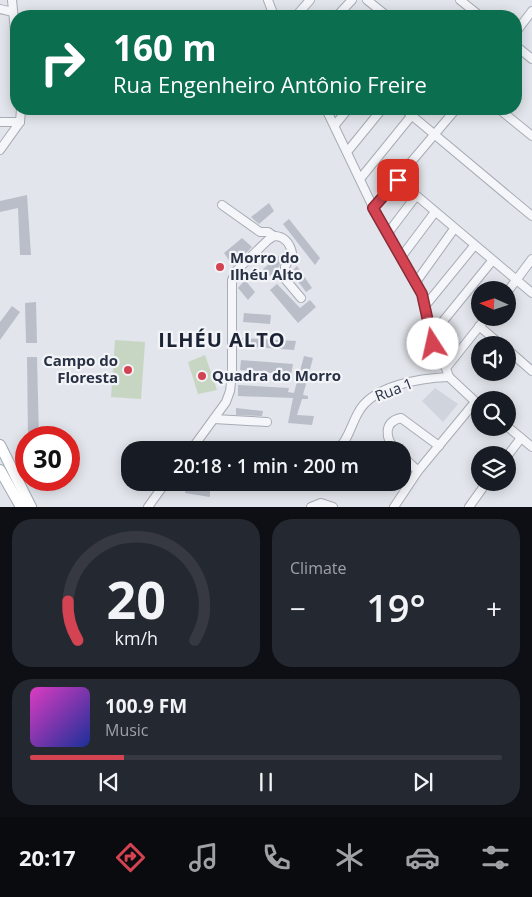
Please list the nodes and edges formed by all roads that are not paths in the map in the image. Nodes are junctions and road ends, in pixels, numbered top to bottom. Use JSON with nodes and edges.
{"nodes":[{"id":1,"x":310,"y":0,"type":"edge"},
{"id":2,"x":352,"y":0,"type":"edge"},
{"id":3,"x":367,"y":0,"type":"edge"},
{"id":4,"x":460,"y":0,"type":"edge"},
{"id":5,"x":301,"y":10,"type":"edge"},
{"id":6,"x":343,"y":10,"type":"edge"},
{"id":7,"x":380,"y":10,"type":"edge"},
{"id":8,"x":472,"y":10,"type":"edge"},
{"id":9,"x":532,"y":11,"type":"edge"},
{"id":10,"x":522,"y":24,"type":"edge"},
{"id":11,"x":522,"y":51,"type":"edge"},
{"id":12,"x":532,"y":59,"type":"edge"},
{"id":13,"x":21,"y":115,"type":"edge"},
{"id":14,"x":329,"y":115,"type":"edge"},
{"id":15,"x":343,"y":115,"type":"edge"},
{"id":16,"x":377,"y":115,"type":"edge"},
{"id":17,"x":412,"y":115,"type":"joint"},
{"id":18,"x":451,"y":115,"type":"edge"},
{"id":19,"x":506,"y":115,"type":"edge"},
{"id":20,"x":0,"y":122,"type":"edge"},
{"id":21,"x":20,"y":122,"type":"junction"},
{"id":22,"x":335,"y":125,"type":"junction"},
{"id":23,"x":435,"y":135,"type":"junction"},
{"id":24,"x":532,"y":136,"type":"edge"},
{"id":25,"x":0,"y":150,"type":"edge"},
{"id":26,"x":347,"y":152,"type":"junction"},
{"id":27,"x":360,"y":179,"type":"junction"},
{"id":28,"x":398,"y":180,"type":"junction"},
{"id":29,"x":416,"y":196,"type":"junction"},
{"id":30,"x":222,"y":206,"type":"dead end"},
{"id":31,"x":373,"y":208,"type":"junction"},
{"id":32,"x":435,"y":212,"type":"junction"},
{"id":33,"x":532,"y":216,"type":"edge"},
{"id":34,"x":454,"y":229,"type":"junction"},
{"id":35,"x":388,"y":233,"type":"junction"},
{"id":36,"x":274,"y":236,"type":"junction"},
{"id":37,"x":474,"y":246,"type":"junction"},
{"id":38,"x":402,"y":256,"type":"junction"},
{"id":39,"x":532,"y":259,"type":"edge"},
{"id":40,"x":492,"y":261,"type":"junction"},
{"id":41,"x":517,"y":280,"type":"junction"},
{"id":42,"x":416,"y":282,"type":"junction"},
{"id":43,"x":532,"y":293,"type":"edge"},
{"id":44,"x":300,"y":298,"type":"dead end"},
{"id":45,"x":426,"y":306,"type":"junction"},
{"id":46,"x":479,"y":326,"type":"joint"},
{"id":47,"x":431,"y":336,"type":"junction"},
{"id":48,"x":491,"y":336,"type":"edge"},
{"id":49,"x":516,"y":357,"type":"edge"},
{"id":50,"x":446,"y":368,"type":"junction"},
{"id":51,"x":532,"y":370,"type":"edge"},
{"id":52,"x":449,"y":376,"type":"junction"},
{"id":53,"x":471,"y":398,"type":"edge"},
{"id":54,"x":471,"y":411,"type":"edge"},
{"id":55,"x":214,"y":419,"type":"junction"},
{"id":56,"x":267,"y":422,"type":"dead end"},
{"id":57,"x":516,"y":435,"type":"edge"},
{"id":58,"x":520,"y":438,"type":"junction"},
{"id":59,"x":198,"y":441,"type":"edge"},
{"id":60,"x":345,"y":441,"type":"edge"},
{"id":61,"x":388,"y":441,"type":"edge"},
{"id":62,"x":0,"y":444,"type":"edge"},
{"id":63,"x":439,"y":446,"type":"junction"},
{"id":64,"x":514,"y":446,"type":"edge"},
{"id":65,"x":532,"y":447,"type":"edge"},
{"id":66,"x":411,"y":465,"type":"edge"},
{"id":67,"x":0,"y":470,"type":"edge"},
{"id":68,"x":418,"y":472,"type":"junction"},
{"id":69,"x":160,"y":491,"type":"edge"},
{"id":70,"x":481,"y":491,"type":"edge"},
{"id":71,"x":21,"y":507,"type":"edge"},
{"id":72,"x":31,"y":507,"type":"edge"},
{"id":73,"x":148,"y":507,"type":"edge"},
{"id":74,"x":311,"y":507,"type":"edge"},
{"id":75,"x":333,"y":507,"type":"edge"},
{"id":76,"x":394,"y":507,"type":"edge"},
{"id":77,"x":469,"y":507,"type":"edge"}],
"edges":[{"from":1,"to":5,"type":"street"},
{"from":2,"to":6,"type":"street"},
{"from":3,"to":7,"type":"street"},
{"from":4,"to":8,"type":"street"},
{"from":9,"to":10,"type":"street"},
{"from":11,"to":12,"type":"street"},
{"from":13,"to":21,"type":"street"},
{"from":14,"to":22,"type":"street"},
{"from":15,"to":22,"type":"street"},
{"from":16,"to":26,"type":"street"},
{"from":17,"to":23,"type":"street"},
{"from":17,"to":27,"type":"street"},
{"from":18,"to":23,"type":"street"},
{"from":19,"to":24,"type":"street"},
{"from":20,"to":21,"type":"street"},
{"from":21,"to":25,"type":"street"},
{"from":22,"to":26,"type":"street"},
{"from":23,"to":28,"type":"street"},
{"from":23,"to":33,"type":"street"},
{"from":26,"to":27,"type":"street"},
{"from":27,"to":31,"type":"street"},
{"from":28,"to":29,"type":"street"},
{"from":28,"to":31,"type":"street"},
{"from":29,"to":32,"type":"street"},
{"from":29,"to":35,"type":"street"},
{"from":30,"to":36,"type":"street"},
{"from":31,"to":35,"type":"street"},
{"from":32,"to":34,"type":"street"},
{"from":32,"to":38,"type":"street"},
{"from":34,"to":37,"type":"street"},
{"from":34,"to":42,"type":"street"},
{"from":35,"to":38,"type":"street"},
{"from":36,"to":44,"type":"street"},
{"from":36,"to":55,"type":"street"},
{"from":37,"to":40,"type":"street"},
{"from":37,"to":45,"type":"street"},
{"from":38,"to":42,"type":"street"},
{"from":39,"to":41,"type":"street"},
{"from":40,"to":41,"type":"street"},
{"from":40,"to":47,"type":"street"},
{"from":41,"to":43,"type":"street"},
{"from":42,"to":45,"type":"street"},
{"from":45,"to":47,"type":"street"},
{"from":46,"to":48,"type":"street"},
{"from":46,"to":50,"type":"street"},
{"from":47,"to":50,"type":"street"},
{"from":49,"to":51,"type":"street"},
{"from":50,"to":52,"type":"street"},
{"from":52,"to":53,"type":"street"},
{"from":52,"to":60,"type":"street","name":"Rua 1"},
{"from":54,"to":63,"type":"street"},
{"from":55,"to":56,"type":"street"},
{"from":55,"to":59,"type":"street"},
{"from":57,"to":58,"type":"street"},
{"from":58,"to":64,"type":"street"},
{"from":58,"to":65,"type":"street"},
{"from":61,"to":63,"type":"street"},
{"from":62,"to":72,"type":"main road"},
{"from":63,"to":68,"type":"street"},
{"from":66,"to":68,"type":"street"},
{"from":67,"to":71,"type":"main road"},
{"from":68,"to":76,"type":"street"},
{"from":69,"to":73,"type":"street"},
{"from":70,"to":77,"type":"street"},
{"from":74,"to":75,"type":"street"}]}
